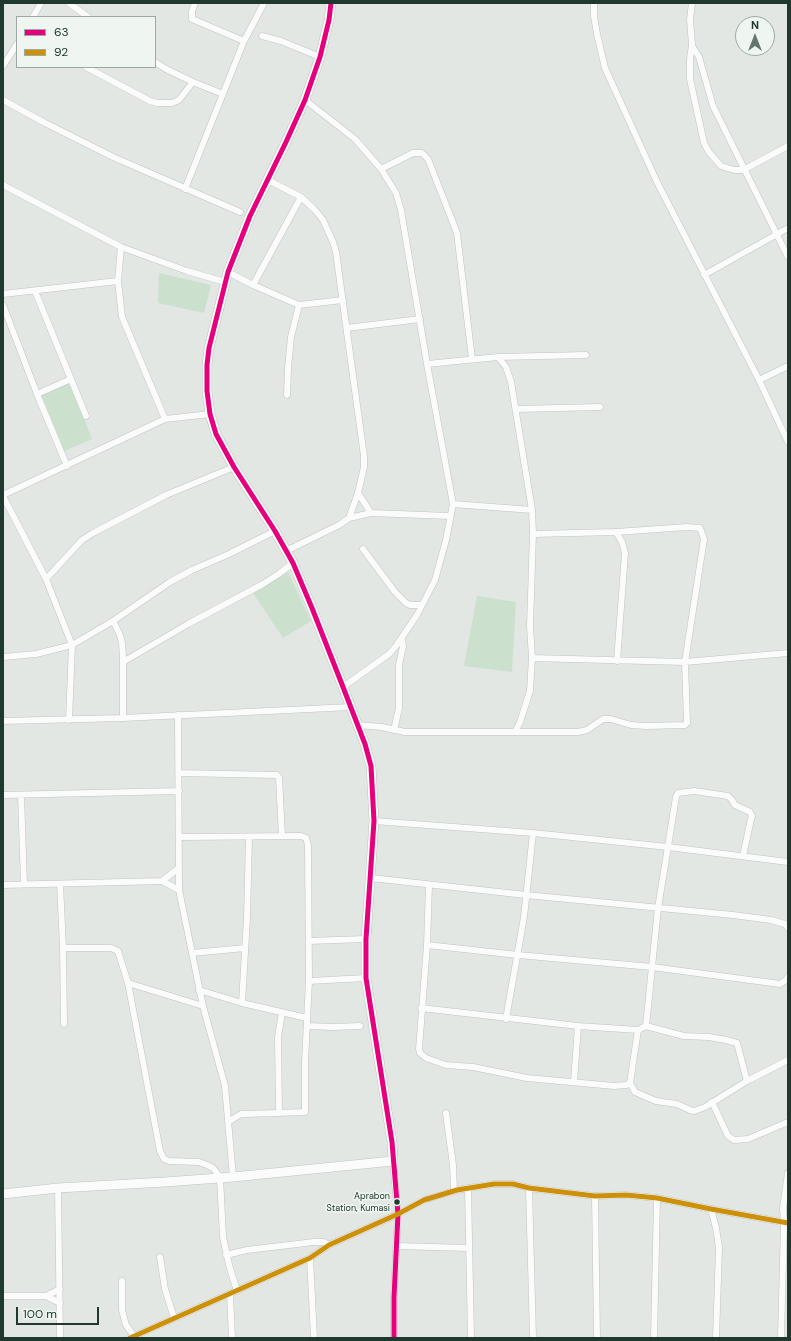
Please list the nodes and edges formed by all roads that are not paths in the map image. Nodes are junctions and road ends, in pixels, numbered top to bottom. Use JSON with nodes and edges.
{"nodes":[{"id":1,"x":41,"y":3,"type":"edge"},
{"id":2,"x":69,"y":3,"type":"edge"},
{"id":3,"x":195,"y":3,"type":"edge"},
{"id":4,"x":264,"y":3,"type":"edge"},
{"id":5,"x":331,"y":3,"type":"edge"},
{"id":6,"x":594,"y":3,"type":"edge"},
{"id":7,"x":692,"y":3,"type":"edge"},
{"id":8,"x":34,"y":16,"type":"edge"},
{"id":9,"x":87,"y":16,"type":"edge"},
{"id":10,"x":262,"y":36,"type":"dead end"},
{"id":11,"x":244,"y":41,"type":"junction"},
{"id":12,"x":692,"y":45,"type":"junction"},
{"id":13,"x":16,"y":46,"type":"edge"},
{"id":14,"x":320,"y":57,"type":"junction"},
{"id":15,"x":156,"y":63,"type":"edge"},
{"id":16,"x":3,"y":66,"type":"edge"},
{"id":17,"x":88,"y":68,"type":"edge"},
{"id":18,"x":193,"y":82,"type":"junction"},
{"id":19,"x":223,"y":94,"type":"junction"},
{"id":20,"x":3,"y":100,"type":"edge"},
{"id":21,"x":305,"y":100,"type":"junction"},
{"id":22,"x":788,"y":146,"type":"edge"},
{"id":23,"x":381,"y":169,"type":"junction"},
{"id":24,"x":745,"y":169,"type":"junction"},
{"id":25,"x":268,"y":180,"type":"junction"},
{"id":26,"x":3,"y":185,"type":"edge"},
{"id":27,"x":185,"y":189,"type":"junction"},
{"id":28,"x":301,"y":197,"type":"junction"},
{"id":29,"x":240,"y":212,"type":"dead end"},
{"id":30,"x":788,"y":228,"type":"edge"},
{"id":31,"x":776,"y":234,"type":"junction"},
{"id":32,"x":121,"y":247,"type":"junction"},
{"id":33,"x":788,"y":257,"type":"edge"},
{"id":34,"x":228,"y":272,"type":"junction"},
{"id":35,"x":704,"y":275,"type":"junction"},
{"id":36,"x":118,"y":281,"type":"junction"},
{"id":37,"x":225,"y":282,"type":"junction"},
{"id":38,"x":253,"y":285,"type":"junction"},
{"id":39,"x":35,"y":291,"type":"junction"},
{"id":40,"x":3,"y":294,"type":"edge"},
{"id":41,"x":342,"y":300,"type":"junction"},
{"id":42,"x":3,"y":305,"type":"edge"},
{"id":43,"x":299,"y":305,"type":"junction"},
{"id":44,"x":420,"y":319,"type":"junction"},
{"id":45,"x":347,"y":328,"type":"junction"},
{"id":46,"x":586,"y":355,"type":"dead end"},
{"id":47,"x":498,"y":357,"type":"junction"},
{"id":48,"x":472,"y":359,"type":"junction"},
{"id":49,"x":427,"y":364,"type":"junction"},
{"id":50,"x":788,"y":366,"type":"edge"},
{"id":51,"x":71,"y":379,"type":"junction"},
{"id":52,"x":759,"y":380,"type":"junction"},
{"id":53,"x":37,"y":394,"type":"junction"},
{"id":54,"x":287,"y":395,"type":"dead end"},
{"id":55,"x":600,"y":407,"type":"dead end"},
{"id":56,"x":516,"y":409,"type":"junction"},
{"id":57,"x":210,"y":414,"type":"junction"},
{"id":58,"x":86,"y":416,"type":"dead end"},
{"id":59,"x":165,"y":419,"type":"junction"},
{"id":60,"x":788,"y":442,"type":"edge"},
{"id":61,"x":67,"y":466,"type":"junction"},
{"id":62,"x":234,"y":467,"type":"junction"},
{"id":63,"x":358,"y":493,"type":"junction"},
{"id":64,"x":3,"y":496,"type":"edge"},
{"id":65,"x":453,"y":504,"type":"junction"},
{"id":66,"x":532,"y":510,"type":"junction"},
{"id":67,"x":372,"y":513,"type":"junction"},
{"id":68,"x":450,"y":516,"type":"junction"},
{"id":69,"x":349,"y":518,"type":"junction"},
{"id":70,"x":275,"y":531,"type":"junction"},
{"id":71,"x":616,"y":532,"type":"junction"},
{"id":72,"x":533,"y":534,"type":"junction"},
{"id":73,"x":363,"y":549,"type":"dead end"},
{"id":74,"x":286,"y":551,"type":"junction"},
{"id":75,"x":293,"y":563,"type":"junction"},
{"id":76,"x":46,"y":579,"type":"junction"},
{"id":77,"x":422,"y":605,"type":"junction"},
{"id":78,"x":113,"y":621,"type":"junction"},
{"id":79,"x":402,"y":638,"type":"junction"},
{"id":80,"x":72,"y":645,"type":"junction"},
{"id":81,"x":788,"y":653,"type":"edge"},
{"id":82,"x":3,"y":658,"type":"edge"},
{"id":83,"x":532,"y":658,"type":"junction"},
{"id":84,"x":617,"y":661,"type":"junction"},
{"id":85,"x":123,"y":662,"type":"junction"},
{"id":86,"x":685,"y":662,"type":"junction"},
{"id":87,"x":343,"y":687,"type":"junction"},
{"id":88,"x":351,"y":707,"type":"junction"},
{"id":89,"x":178,"y":715,"type":"junction"},
{"id":90,"x":123,"y":718,"type":"junction"},
{"id":91,"x":69,"y":720,"type":"junction"},
{"id":92,"x":3,"y":721,"type":"edge"},
{"id":93,"x":520,"y":722,"type":"junction"},
{"id":94,"x":357,"y":725,"type":"junction"},
{"id":95,"x":394,"y":730,"type":"junction"},
{"id":96,"x":515,"y":732,"type":"junction"},
{"id":97,"x":529,"y":732,"type":"junction"},
{"id":98,"x":178,"y":773,"type":"junction"},
{"id":99,"x":179,"y":791,"type":"junction"},
{"id":100,"x":3,"y":795,"type":"edge"},
{"id":101,"x":21,"y":795,"type":"junction"},
{"id":102,"x":374,"y":821,"type":"junction"},
{"id":103,"x":533,"y":834,"type":"junction"},
{"id":104,"x":282,"y":836,"type":"junction"},
{"id":105,"x":179,"y":837,"type":"junction"},
{"id":106,"x":249,"y":837,"type":"junction"},
{"id":107,"x":668,"y":847,"type":"junction"},
{"id":108,"x":743,"y":856,"type":"junction"},
{"id":109,"x":788,"y":862,"type":"edge"},
{"id":110,"x":179,"y":868,"type":"junction"},
{"id":111,"x":371,"y":878,"type":"junction"},
{"id":112,"x":162,"y":881,"type":"junction"},
{"id":113,"x":24,"y":884,"type":"junction"},
{"id":114,"x":60,"y":884,"type":"junction"},
{"id":115,"x":3,"y":885,"type":"edge"},
{"id":116,"x":429,"y":885,"type":"junction"},
{"id":117,"x":179,"y":890,"type":"junction"},
{"id":118,"x":526,"y":896,"type":"junction"},
{"id":119,"x":658,"y":908,"type":"junction"},
{"id":120,"x":788,"y":928,"type":"edge"},
{"id":121,"x":366,"y":939,"type":"junction"},
{"id":122,"x":309,"y":941,"type":"junction"},
{"id":123,"x":427,"y":945,"type":"junction"},
{"id":124,"x":64,"y":948,"type":"junction"},
{"id":125,"x":246,"y":948,"type":"junction"},
{"id":126,"x":192,"y":953,"type":"junction"},
{"id":127,"x":518,"y":955,"type":"junction"},
{"id":128,"x":652,"y":967,"type":"junction"},
{"id":129,"x":788,"y":977,"type":"edge"},
{"id":130,"x":366,"y":978,"type":"junction"},
{"id":131,"x":309,"y":981,"type":"junction"},
{"id":132,"x":128,"y":983,"type":"junction"},
{"id":133,"x":200,"y":990,"type":"junction"},
{"id":134,"x":242,"y":1003,"type":"junction"},
{"id":135,"x":203,"y":1006,"type":"junction"},
{"id":136,"x":422,"y":1008,"type":"junction"},
{"id":137,"x":282,"y":1013,"type":"junction"},
{"id":138,"x":308,"y":1018,"type":"junction"},
{"id":139,"x":506,"y":1019,"type":"junction"},
{"id":140,"x":64,"y":1024,"type":"dead end"},
{"id":141,"x":307,"y":1026,"type":"junction"},
{"id":142,"x":360,"y":1026,"type":"dead end"},
{"id":143,"x":578,"y":1026,"type":"junction"},
{"id":144,"x":646,"y":1026,"type":"junction"},
{"id":145,"x":638,"y":1030,"type":"junction"},
{"id":146,"x":788,"y":1060,"type":"edge"},
{"id":147,"x":747,"y":1081,"type":"junction"},
{"id":148,"x":574,"y":1082,"type":"junction"},
{"id":149,"x":630,"y":1082,"type":"junction"},
{"id":150,"x":712,"y":1102,"type":"junction"},
{"id":151,"x":279,"y":1113,"type":"junction"},
{"id":152,"x":446,"y":1113,"type":"dead end"},
{"id":153,"x":228,"y":1122,"type":"junction"},
{"id":154,"x":788,"y":1122,"type":"edge"},
{"id":155,"x":393,"y":1161,"type":"junction"},
{"id":156,"x":788,"y":1173,"type":"edge"},
{"id":157,"x":220,"y":1177,"type":"junction"},
{"id":158,"x":234,"y":1177,"type":"junction"},
{"id":159,"x":58,"y":1188,"type":"junction"},
{"id":160,"x":468,"y":1188,"type":"junction"},
{"id":161,"x":529,"y":1188,"type":"junction"},
{"id":162,"x":454,"y":1191,"type":"junction"},
{"id":163,"x":3,"y":1194,"type":"edge"},
{"id":164,"x":595,"y":1196,"type":"junction"},
{"id":165,"x":657,"y":1198,"type":"junction"},
{"id":166,"x":711,"y":1209,"type":"junction"},
{"id":167,"x":398,"y":1214,"type":"junction"},
{"id":168,"x":786,"y":1223,"type":"edge"},
{"id":169,"x":329,"y":1245,"type":"junction"},
{"id":170,"x":396,"y":1246,"type":"junction"},
{"id":171,"x":469,"y":1248,"type":"junction"},
{"id":172,"x":226,"y":1255,"type":"junction"},
{"id":173,"x":160,"y":1257,"type":"dead end"},
{"id":174,"x":310,"y":1258,"type":"junction"},
{"id":175,"x":122,"y":1281,"type":"dead end"},
{"id":176,"x":60,"y":1289,"type":"junction"},
{"id":177,"x":237,"y":1291,"type":"junction"},
{"id":178,"x":230,"y":1294,"type":"junction"},
{"id":179,"x":3,"y":1296,"type":"edge"},
{"id":180,"x":46,"y":1296,"type":"junction"},
{"id":181,"x":60,"y":1303,"type":"junction"},
{"id":182,"x":174,"y":1318,"type":"junction"},
{"id":183,"x":132,"y":1337,"type":"edge"},
{"id":184,"x":60,"y":1338,"type":"edge"},
{"id":185,"x":232,"y":1338,"type":"edge"},
{"id":186,"x":314,"y":1338,"type":"edge"},
{"id":187,"x":394,"y":1338,"type":"edge"},
{"id":188,"x":471,"y":1338,"type":"edge"},
{"id":189,"x":533,"y":1338,"type":"edge"},
{"id":190,"x":597,"y":1338,"type":"edge"},
{"id":191,"x":654,"y":1338,"type":"edge"},
{"id":192,"x":716,"y":1338,"type":"edge"},
{"id":193,"x":780,"y":1338,"type":"edge"}],
"edges":[{"from":1,"to":8,"type":"street"},
{"from":2,"to":9,"type":"street"},
{"from":3,"to":11,"type":"street"},
{"from":4,"to":11,"type":"street"},
{"from":5,"to":14,"type":"street"},
{"from":6,"to":35,"type":"street"},
{"from":7,"to":12,"type":"street"},
{"from":10,"to":14,"type":"street"},
{"from":11,"to":19,"type":"street"},
{"from":12,"to":24,"type":"street"},
{"from":12,"to":24,"type":"street"},
{"from":13,"to":16,"type":"street"},
{"from":14,"to":21,"type":"street"},
{"from":15,"to":18,"type":"street"},
{"from":17,"to":18,"type":"street"},
{"from":18,"to":19,"type":"street"},
{"from":19,"to":27,"type":"street"},
{"from":20,"to":27,"type":"street"},
{"from":21,"to":23,"type":"street"},
{"from":21,"to":25,"type":"street"},
{"from":22,"to":24,"type":"street"},
{"from":23,"to":44,"type":"street"},
{"from":23,"to":48,"type":"street"},
{"from":24,"to":31,"type":"street"},
{"from":25,"to":28,"type":"street"},
{"from":25,"to":34,"type":"street"},
{"from":26,"to":32,"type":"street"},
{"from":27,"to":29,"type":"street"},
{"from":28,"to":38,"type":"street"},
{"from":28,"to":41,"type":"street"},
{"from":30,"to":31,"type":"street"},
{"from":31,"to":33,"type":"street"},
{"from":31,"to":35,"type":"street"},
{"from":32,"to":36,"type":"street"},
{"from":32,"to":37,"type":"street"},
{"from":34,"to":37,"type":"street"},
{"from":34,"to":38,"type":"street"},
{"from":35,"to":52,"type":"street"},
{"from":36,"to":39,"type":"street"},
{"from":36,"to":59,"type":"street"},
{"from":37,"to":57,"type":"street"},
{"from":38,"to":43,"type":"street"},
{"from":39,"to":40,"type":"street"},
{"from":39,"to":51,"type":"street"},
{"from":41,"to":43,"type":"street"},
{"from":41,"to":45,"type":"street"},
{"from":42,"to":53,"type":"street"},
{"from":43,"to":54,"type":"street"},
{"from":44,"to":45,"type":"street"},
{"from":44,"to":49,"type":"street"},
{"from":45,"to":63,"type":"street"},
{"from":46,"to":47,"type":"street"},
{"from":47,"to":48,"type":"street"},
{"from":47,"to":56,"type":"street"},
{"from":48,"to":49,"type":"street"},
{"from":49,"to":65,"type":"street"},
{"from":50,"to":52,"type":"street"},
{"from":51,"to":53,"type":"street"},
{"from":51,"to":58,"type":"street"},
{"from":52,"to":60,"type":"street"},
{"from":53,"to":61,"type":"street"},
{"from":55,"to":56,"type":"street"},
{"from":56,"to":66,"type":"street"},
{"from":57,"to":59,"type":"street"},
{"from":57,"to":62,"type":"street"},
{"from":59,"to":61,"type":"street"},
{"from":61,"to":64,"type":"street"},
{"from":62,"to":70,"type":"street"},
{"from":62,"to":76,"type":"street"},
{"from":63,"to":67,"type":"street"},
{"from":63,"to":69,"type":"street"},
{"from":64,"to":76,"type":"street"},
{"from":65,"to":66,"type":"street"},
{"from":65,"to":68,"type":"street"},
{"from":66,"to":72,"type":"street"},
{"from":67,"to":68,"type":"street"},
{"from":67,"to":69,"type":"street"},
{"from":68,"to":77,"type":"street"},
{"from":69,"to":74,"type":"street"},
{"from":70,"to":74,"type":"street"},
{"from":70,"to":78,"type":"street"},
{"from":71,"to":72,"type":"street"},
{"from":71,"to":84,"type":"street"},
{"from":71,"to":86,"type":"street"},
{"from":72,"to":83,"type":"street"},
{"from":73,"to":77,"type":"street"},
{"from":74,"to":75,"type":"street"},
{"from":75,"to":85,"type":"street"},
{"from":75,"to":87,"type":"street"},
{"from":76,"to":80,"type":"street"},
{"from":77,"to":79,"type":"street"},
{"from":78,"to":80,"type":"street"},
{"from":78,"to":85,"type":"street"},
{"from":79,"to":87,"type":"street"},
{"from":79,"to":95,"type":"street"},
{"from":80,"to":82,"type":"street"},
{"from":80,"to":91,"type":"street"},
{"from":81,"to":86,"type":"street"},
{"from":83,"to":84,"type":"street"},
{"from":83,"to":93,"type":"street"},
{"from":84,"to":86,"type":"street"},
{"from":85,"to":90,"type":"street"},
{"from":86,"to":97,"type":"street"},
{"from":87,"to":88,"type":"street"},
{"from":88,"to":89,"type":"street"},
{"from":88,"to":94,"type":"street"},
{"from":89,"to":90,"type":"street"},
{"from":89,"to":98,"type":"street"},
{"from":90,"to":91,"type":"street"},
{"from":91,"to":92,"type":"street"},
{"from":93,"to":96,"type":"street"},
{"from":93,"to":97,"type":"street"},
{"from":94,"to":95,"type":"street"},
{"from":94,"to":102,"type":"street"},
{"from":95,"to":96,"type":"street"},
{"from":96,"to":97,"type":"street"},
{"from":98,"to":99,"type":"street"},
{"from":98,"to":104,"type":"street"},
{"from":99,"to":101,"type":"street"},
{"from":99,"to":105,"type":"street"},
{"from":100,"to":101,"type":"street"},
{"from":101,"to":113,"type":"street"},
{"from":102,"to":103,"type":"street"},
{"from":102,"to":111,"type":"street"},
{"from":103,"to":107,"type":"street"},
{"from":103,"to":118,"type":"street"},
{"from":104,"to":106,"type":"street"},
{"from":104,"to":122,"type":"street"},
{"from":105,"to":106,"type":"street"},
{"from":105,"to":110,"type":"street"},
{"from":106,"to":125,"type":"street"},
{"from":107,"to":108,"type":"street"},
{"from":107,"to":108,"type":"street"},
{"from":107,"to":119,"type":"street"},
{"from":108,"to":109,"type":"street"},
{"from":110,"to":112,"type":"street"},
{"from":110,"to":117,"type":"street"},
{"from":111,"to":116,"type":"street"},
{"from":111,"to":121,"type":"street"},
{"from":112,"to":114,"type":"street"},
{"from":112,"to":117,"type":"street"},
{"from":113,"to":114,"type":"street"},
{"from":113,"to":115,"type":"street"},
{"from":114,"to":124,"type":"street"},
{"from":116,"to":118,"type":"street"},
{"from":116,"to":123,"type":"street"},
{"from":117,"to":126,"type":"street"},
{"from":118,"to":119,"type":"street"},
{"from":118,"to":127,"type":"street"},
{"from":119,"to":120,"type":"street"},
{"from":119,"to":128,"type":"street"},
{"from":121,"to":122,"type":"street"},
{"from":121,"to":130,"type":"street"},
{"from":122,"to":131,"type":"street"},
{"from":123,"to":127,"type":"street"},
{"from":123,"to":136,"type":"street"},
{"from":124,"to":132,"type":"street"},
{"from":124,"to":140,"type":"street"},
{"from":125,"to":126,"type":"street"},
{"from":125,"to":134,"type":"street"},
{"from":126,"to":133,"type":"street"},
{"from":127,"to":128,"type":"street"},
{"from":127,"to":139,"type":"street"},
{"from":128,"to":129,"type":"street"},
{"from":128,"to":144,"type":"street"},
{"from":130,"to":131,"type":"street"},
{"from":130,"to":155,"type":"street"},
{"from":131,"to":138,"type":"street"},
{"from":132,"to":135,"type":"street"},
{"from":132,"to":157,"type":"street"},
{"from":133,"to":134,"type":"street"},
{"from":133,"to":135,"type":"street"},
{"from":134,"to":137,"type":"street"},
{"from":135,"to":153,"type":"street"},
{"from":136,"to":139,"type":"street"},
{"from":136,"to":148,"type":"street"},
{"from":137,"to":138,"type":"street"},
{"from":137,"to":151,"type":"street"},
{"from":138,"to":141,"type":"street"},
{"from":139,"to":143,"type":"street"},
{"from":141,"to":142,"type":"street"},
{"from":141,"to":151,"type":"street"},
{"from":143,"to":145,"type":"street"},
{"from":143,"to":148,"type":"street"},
{"from":144,"to":145,"type":"street"},
{"from":144,"to":147,"type":"street"},
{"from":145,"to":149,"type":"street"},
{"from":146,"to":147,"type":"street"},
{"from":147,"to":150,"type":"street"},
{"from":148,"to":149,"type":"street"},
{"from":149,"to":150,"type":"street"},
{"from":150,"to":154,"type":"street"},
{"from":151,"to":153,"type":"street"},
{"from":152,"to":162,"type":"street"},
{"from":153,"to":158,"type":"street"},
{"from":155,"to":158,"type":"street"},
{"from":155,"to":167,"type":"street"},
{"from":156,"to":168,"type":"street"},
{"from":157,"to":158,"type":"street"},
{"from":157,"to":159,"type":"street"},
{"from":157,"to":172,"type":"street"},
{"from":159,"to":163,"type":"street"},
{"from":159,"to":176,"type":"street"},
{"from":160,"to":161,"type":"street"},
{"from":160,"to":162,"type":"street"},
{"from":160,"to":171,"type":"street"},
{"from":161,"to":164,"type":"street"},
{"from":161,"to":189,"type":"street"},
{"from":162,"to":167,"type":"street"},
{"from":164,"to":165,"type":"street"},
{"from":164,"to":190,"type":"street"},
{"from":165,"to":166,"type":"street"},
{"from":165,"to":191,"type":"street"},
{"from":166,"to":168,"type":"street"},
{"from":166,"to":192,"type":"street"},
{"from":167,"to":169,"type":"street"},
{"from":167,"to":170,"type":"street"},
{"from":168,"to":193,"type":"street"},
{"from":169,"to":172,"type":"street"},
{"from":169,"to":174,"type":"street"},
{"from":170,"to":171,"type":"street"},
{"from":170,"to":187,"type":"street"},
{"from":171,"to":188,"type":"street"},
{"from":172,"to":177,"type":"street"},
{"from":173,"to":182,"type":"street"},
{"from":174,"to":177,"type":"street"},
{"from":174,"to":186,"type":"street"},
{"from":175,"to":183,"type":"street"},
{"from":176,"to":180,"type":"street"},
{"from":176,"to":181,"type":"street"},
{"from":177,"to":178,"type":"street"},
{"from":178,"to":182,"type":"street"},
{"from":178,"to":185,"type":"street"},
{"from":179,"to":180,"type":"street"},
{"from":180,"to":181,"type":"street"},
{"from":181,"to":184,"type":"street"},
{"from":182,"to":183,"type":"street"}]}
